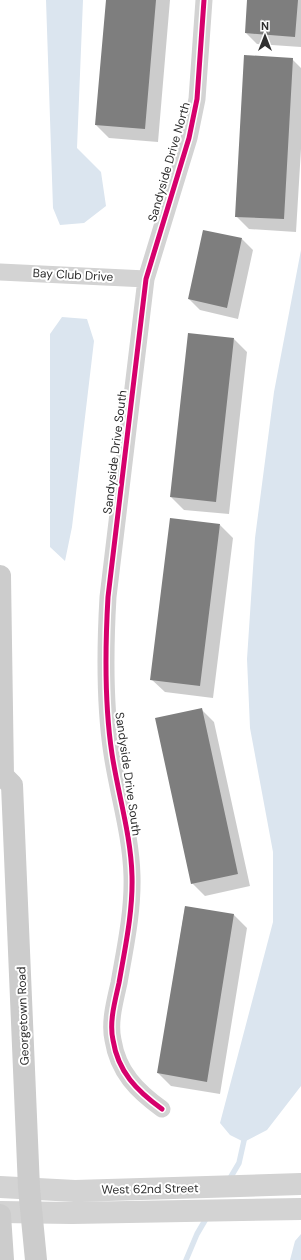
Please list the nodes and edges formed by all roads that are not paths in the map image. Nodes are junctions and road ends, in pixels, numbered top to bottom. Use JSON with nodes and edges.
{"nodes":[{"id":1,"x":204,"y":0,"type":"edge"},
{"id":2,"x":0,"y":272,"type":"edge"},
{"id":3,"x":146,"y":279,"type":"junction"},
{"id":4,"x":0,"y":576,"type":"edge"},
{"id":5,"x":1,"y":777,"type":"edge"},
{"id":6,"x":162,"y":1109,"type":"dead end"},
{"id":7,"x":301,"y":1184,"type":"edge"},
{"id":8,"x":0,"y":1187,"type":"edge"},
{"id":9,"x":29,"y":1188,"type":"junction"},
{"id":10,"x":301,"y":1209,"type":"edge"},
{"id":11,"x":32,"y":1213,"type":"junction"},
{"id":12,"x":0,"y":1214,"type":"edge"},
{"id":13,"x":3,"y":1260,"type":"edge"},
{"id":14,"x":36,"y":1260,"type":"edge"}],
"edges":[{"from":1,"to":3,"type":"street","name":"Sandyside Drive North"},
{"from":2,"to":3,"type":"street","name":"Bay Club Drive"},
{"from":3,"to":6,"type":"street","name":"Sandyside Drive South"},
{"from":4,"to":5,"type":"main road","name":"Georgetown Road"},
{"from":5,"to":9,"type":"main road","name":"Georgetown Road"},
{"from":7,"to":9,"type":"street","name":"West 62nd Street"},
{"from":8,"to":9,"type":"street","name":"West 62nd Street"},
{"from":9,"to":11,"type":"main road","name":"Georgetown Road"},
{"from":10,"to":11,"type":"street","name":"West 62nd Street"},
{"from":11,"to":12,"type":"street","name":"West 62nd Street"},
{"from":11,"to":14,"type":"main road","name":"Georgetown Road"},
{"from":12,"to":13,"type":"main road"}]}
